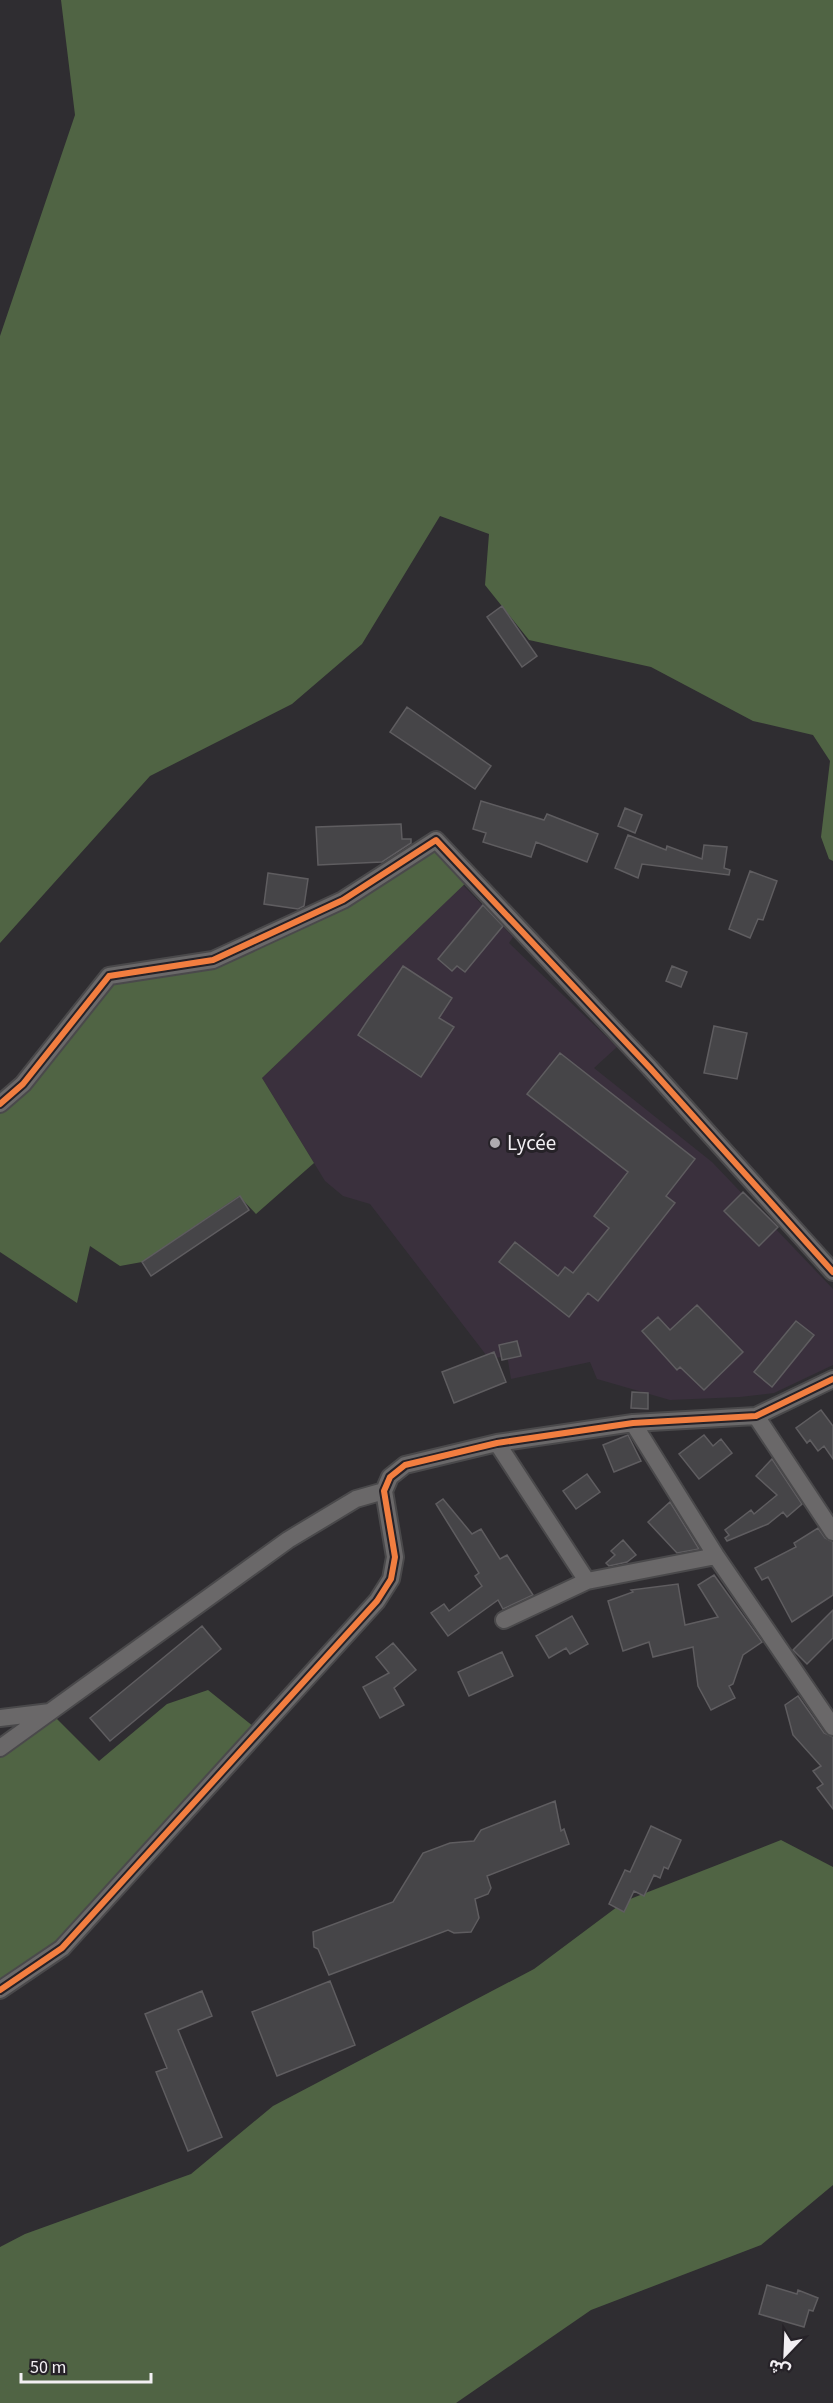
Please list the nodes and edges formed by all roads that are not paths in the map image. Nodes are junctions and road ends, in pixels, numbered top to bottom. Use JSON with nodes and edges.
{"nodes":[{"id":1,"x":0,"y":1104,"type":"edge"},
{"id":2,"x":833,"y":1272,"type":"edge"},
{"id":3,"x":833,"y":1379,"type":"edge"},
{"id":4,"x":756,"y":1416,"type":"junction"},
{"id":5,"x":633,"y":1423,"type":"junction"},
{"id":6,"x":497,"y":1443,"type":"junction"},
{"id":7,"x":384,"y":1491,"type":"junction"},
{"id":8,"x":833,"y":1532,"type":"edge"},
{"id":9,"x":716,"y":1556,"type":"junction"},
{"id":10,"x":586,"y":1581,"type":"junction"},
{"id":11,"x":504,"y":1620,"type":"dead end"},
{"id":12,"x":50,"y":1712,"type":"junction"},
{"id":13,"x":0,"y":1718,"type":"edge"},
{"id":14,"x":833,"y":1727,"type":"edge"},
{"id":15,"x":0,"y":1748,"type":"edge"},
{"id":16,"x":0,"y":1990,"type":"edge"}],
"edges":[{"from":1,"to":2,"type":"street"},
{"from":3,"to":4,"type":"street"},
{"from":4,"to":5,"type":"street"},
{"from":4,"to":8,"type":"street"},
{"from":5,"to":6,"type":"street"},
{"from":5,"to":9,"type":"street"},
{"from":6,"to":7,"type":"street"},
{"from":6,"to":10,"type":"street"},
{"from":7,"to":12,"type":"street"},
{"from":7,"to":16,"type":"street"},
{"from":9,"to":10,"type":"street"},
{"from":9,"to":14,"type":"street"},
{"from":10,"to":11,"type":"street"},
{"from":12,"to":13,"type":"street"},
{"from":12,"to":15,"type":"street"}]}
